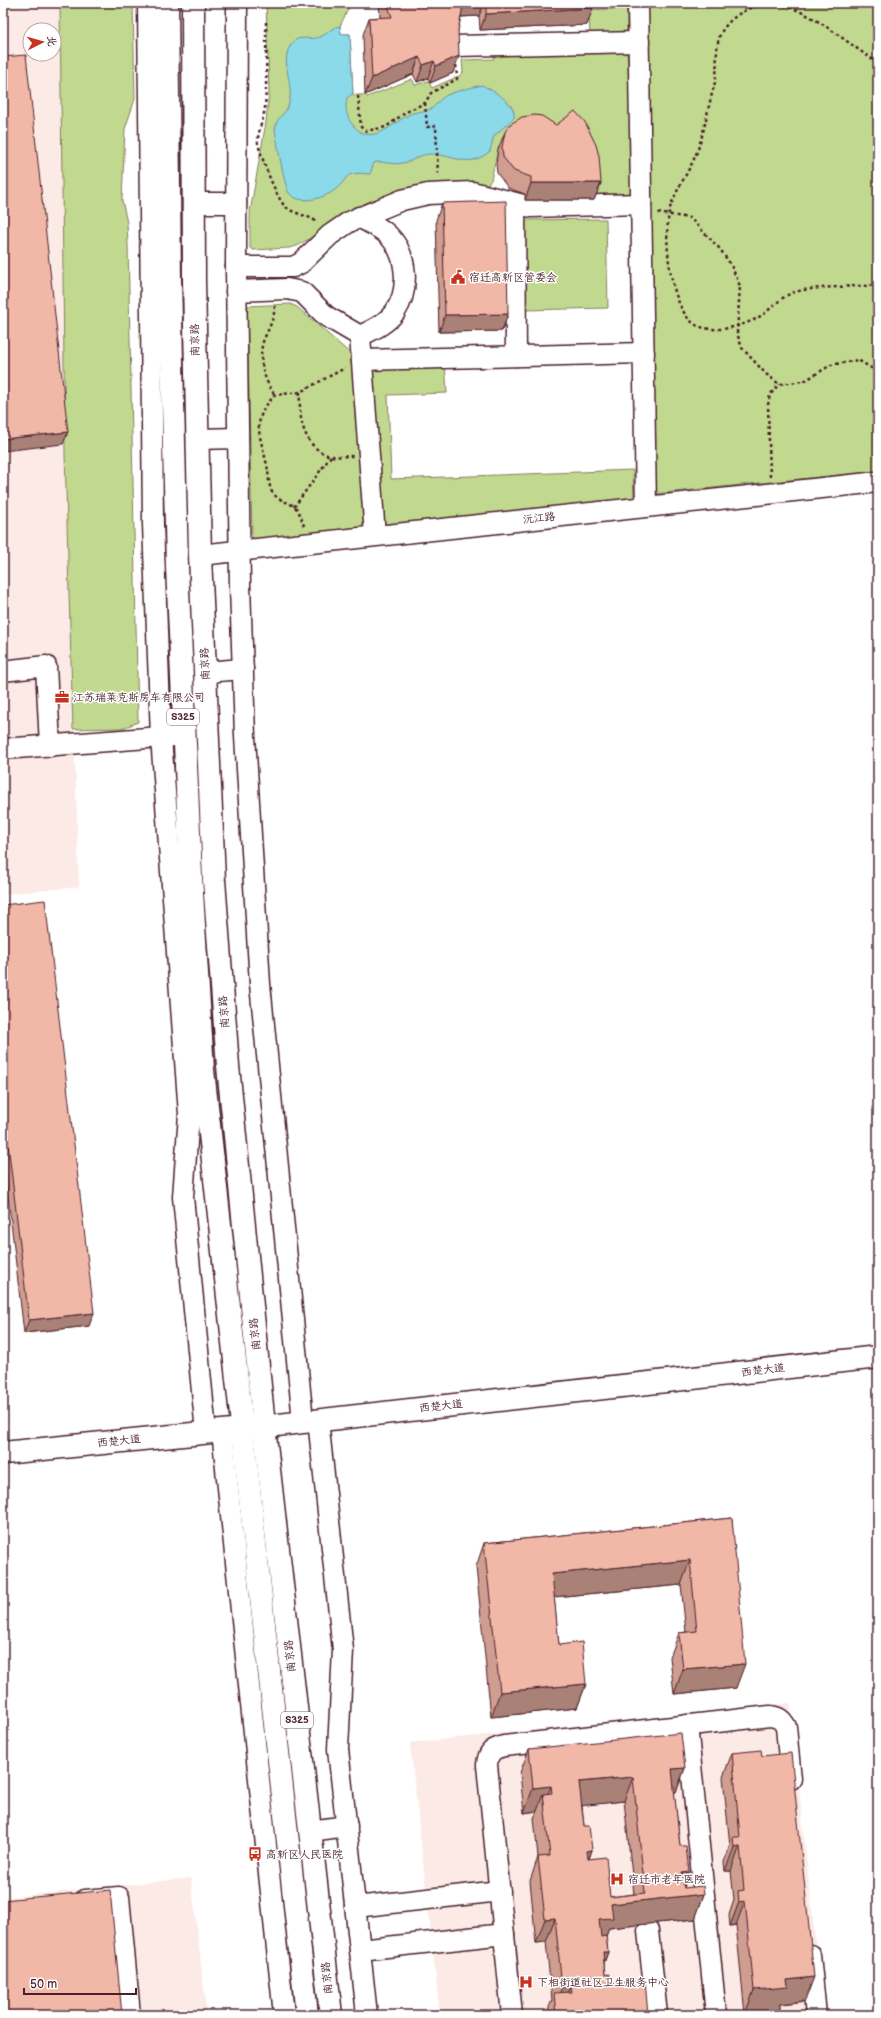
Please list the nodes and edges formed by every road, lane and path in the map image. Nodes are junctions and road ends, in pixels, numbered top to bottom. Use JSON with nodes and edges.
{"nodes":[{"id":1,"x":148,"y":3,"type":"edge"},
{"id":2,"x":167,"y":3,"type":"edge"},
{"id":3,"x":193,"y":3,"type":"edge"},
{"id":4,"x":237,"y":3,"type":"edge"},
{"id":5,"x":638,"y":3,"type":"edge"},
{"id":6,"x":266,"y":22,"type":"dead end"},
{"id":7,"x":639,"y":42,"type":"junction"},
{"id":8,"x":455,"y":46,"type":"joint"},
{"id":9,"x":878,"y":63,"type":"edge"},
{"id":10,"x":358,"y":96,"type":"dead end"},
{"id":11,"x":425,"y":103,"type":"junction"},
{"id":12,"x":437,"y":165,"type":"dead end"},
{"id":13,"x":194,"y":203,"type":"junction"},
{"id":14,"x":236,"y":204,"type":"junction"},
{"id":15,"x":515,"y":204,"type":"junction"},
{"id":16,"x":641,"y":208,"type":"junction"},
{"id":17,"x":669,"y":214,"type":"junction"},
{"id":18,"x":359,"y":218,"type":"junction"},
{"id":19,"x":330,"y":235,"type":"junction"},
{"id":20,"x":236,"y":267,"type":"junction"},
{"id":21,"x":878,"y":285,"type":"edge"},
{"id":22,"x":276,"y":290,"type":"junction"},
{"id":23,"x":236,"y":291,"type":"junction"},
{"id":24,"x":738,"y":326,"type":"junction"},
{"id":25,"x":360,"y":336,"type":"junction"},
{"id":26,"x":644,"y":353,"type":"junction"},
{"id":27,"x":516,"y":356,"type":"junction"},
{"id":28,"x":362,"y":360,"type":"junction"},
{"id":29,"x":878,"y":372,"type":"edge"},
{"id":30,"x":779,"y":384,"type":"junction"},
{"id":31,"x":300,"y":392,"type":"junction"},
{"id":32,"x":276,"y":395,"type":"junction"},
{"id":33,"x":238,"y":438,"type":"junction"},
{"id":34,"x":197,"y":439,"type":"junction"},
{"id":35,"x":331,"y":456,"type":"junction"},
{"id":36,"x":369,"y":456,"type":"junction"},
{"id":37,"x":878,"y":482,"type":"edge"},
{"id":38,"x":770,"y":493,"type":"junction"},
{"id":39,"x":646,"y":506,"type":"junction"},
{"id":40,"x":294,"y":507,"type":"junction"},
{"id":41,"x":375,"y":535,"type":"junction"},
{"id":42,"x":307,"y":543,"type":"junction"},
{"id":43,"x":239,"y":551,"type":"junction"},
{"id":44,"x":200,"y":555,"type":"junction"},
{"id":45,"x":243,"y":669,"type":"junction"},
{"id":46,"x":3,"y":671,"type":"edge"},
{"id":47,"x":205,"y":672,"type":"junction"},
{"id":48,"x":184,"y":735,"type":"junction"},
{"id":49,"x":162,"y":737,"type":"junction"},
{"id":50,"x":50,"y":746,"type":"junction"},
{"id":51,"x":3,"y":749,"type":"edge"},
{"id":52,"x":878,"y":1357,"type":"edge"},
{"id":53,"x":310,"y":1420,"type":"junction"},
{"id":54,"x":264,"y":1426,"type":"junction"},
{"id":55,"x":224,"y":1430,"type":"junction"},
{"id":56,"x":3,"y":1452,"type":"edge"},
{"id":57,"x":687,"y":1725,"type":"junction"},
{"id":58,"x":793,"y":1797,"type":"edge"},
{"id":59,"x":347,"y":1826,"type":"junction"},
{"id":60,"x":310,"y":1831,"type":"junction"},
{"id":61,"x":500,"y":1891,"type":"junction"},
{"id":62,"x":65,"y":1902,"type":"edge"},
{"id":63,"x":355,"y":1907,"type":"junction"},
{"id":64,"x":648,"y":1930,"type":"dead end"},
{"id":65,"x":504,"y":1934,"type":"junction"},
{"id":66,"x":808,"y":1937,"type":"edge"},
{"id":67,"x":360,"y":1950,"type":"junction"},
{"id":68,"x":130,"y":2015,"type":"edge"},
{"id":69,"x":284,"y":2015,"type":"edge"},
{"id":70,"x":307,"y":2015,"type":"edge"},
{"id":71,"x":331,"y":2015,"type":"edge"},
{"id":72,"x":367,"y":2015,"type":"edge"},
{"id":73,"x":512,"y":2015,"type":"edge"},
{"id":74,"x":657,"y":2015,"type":"edge"},
{"id":75,"x":716,"y":2015,"type":"edge"},
{"id":76,"x":816,"y":2015,"type":"edge"}],
"edges":[{"from":1,"to":49,"type":"street"},
{"from":2,"to":48,"type":"main road","name":"南京路","number":"S325"},
{"from":3,"to":13,"type":"main road","name":"南京路","number":"S325"},
{"from":4,"to":14,"type":"street"},
{"from":5,"to":7,"type":"street"},
{"from":6,"to":19,"type":"path"},
{"from":7,"to":8,"type":"street"},
{"from":7,"to":16,"type":"street"},
{"from":8,"to":11,"type":"path"},
{"from":9,"to":17,"type":"path"},
{"from":10,"to":11,"type":"path"},
{"from":11,"to":12,"type":"path"},
{"from":13,"to":14,"type":"street"},
{"from":13,"to":34,"type":"main road","name":"南京路","number":"S325"},
{"from":14,"to":20,"type":"street"},
{"from":15,"to":16,"type":"street"},
{"from":15,"to":18,"type":"street"},
{"from":15,"to":27,"type":"street"},
{"from":16,"to":17,"type":"path"},
{"from":16,"to":26,"type":"street"},
{"from":17,"to":24,"type":"path"},
{"from":17,"to":24,"type":"path"},
{"from":18,"to":19,"type":"street"},
{"from":18,"to":25,"type":"street"},
{"from":19,"to":20,"type":"street"},
{"from":20,"to":23,"type":"street"},
{"from":21,"to":24,"type":"path"},
{"from":22,"to":23,"type":"street"},
{"from":22,"to":25,"type":"street"},
{"from":22,"to":32,"type":"path"},
{"from":23,"to":33,"type":"street"},
{"from":24,"to":30,"type":"path"},
{"from":25,"to":28,"type":"street"},
{"from":26,"to":27,"type":"street"},
{"from":26,"to":39,"type":"street"},
{"from":27,"to":28,"type":"street"},
{"from":28,"to":31,"type":"path"},
{"from":28,"to":36,"type":"street"},
{"from":29,"to":30,"type":"path"},
{"from":30,"to":38,"type":"path"},
{"from":31,"to":32,"type":"path"},
{"from":31,"to":35,"type":"path"},
{"from":32,"to":40,"type":"path"},
{"from":33,"to":34,"type":"street"},
{"from":33,"to":43,"type":"street"},
{"from":34,"to":44,"type":"main road","name":"南京路","number":"S325"},
{"from":35,"to":36,"type":"path"},
{"from":35,"to":40,"type":"path"},
{"from":36,"to":41,"type":"street"},
{"from":37,"to":38,"type":"street","name":"沅江路"},
{"from":38,"to":39,"type":"street","name":"沅江路"},
{"from":39,"to":41,"type":"street","name":"沅江路"},
{"from":40,"to":42,"type":"path"},
{"from":41,"to":42,"type":"street","name":"沅江路"},
{"from":42,"to":43,"type":"street","name":"沅江路"},
{"from":43,"to":44,"type":"street","name":"沅江路"},
{"from":43,"to":45,"type":"street"},
{"from":44,"to":47,"type":"main road","name":"南京路","number":"S325"},
{"from":45,"to":47,"type":"street"},
{"from":45,"to":53,"type":"street"},
{"from":46,"to":50,"type":"street"},
{"from":47,"to":54,"type":"main road","name":"南京路","number":"S325"},
{"from":48,"to":49,"type":"street"},
{"from":48,"to":55,"type":"main road","name":"南京路","number":"S325"},
{"from":49,"to":50,"type":"street"},
{"from":49,"to":55,"type":"street"},
{"from":50,"to":51,"type":"street"},
{"from":52,"to":53,"type":"main road","name":"西楚大道"},
{"from":53,"to":54,"type":"main road","name":"西楚大道"},
{"from":53,"to":59,"type":"street"},
{"from":54,"to":55,"type":"main road","name":"西楚大道"},
{"from":54,"to":60,"type":"main road","name":"南京路","number":"S325"},
{"from":55,"to":56,"type":"main road","name":"西楚大道"},
{"from":55,"to":69,"type":"street"},
{"from":55,"to":70,"type":"main road","name":"南京路","number":"S325"},
{"from":57,"to":58,"type":"street"},
{"from":57,"to":61,"type":"street"},
{"from":57,"to":75,"type":"street"},
{"from":59,"to":60,"type":"street"},
{"from":59,"to":63,"type":"street"},
{"from":60,"to":71,"type":"main road","name":"南京路","number":"S325"},
{"from":61,"to":63,"type":"street"},
{"from":61,"to":65,"type":"street"},
{"from":62,"to":68,"type":"street"},
{"from":63,"to":67,"type":"street"},
{"from":64,"to":74,"type":"street"},
{"from":65,"to":67,"type":"street"},
{"from":65,"to":73,"type":"street"},
{"from":66,"to":76,"type":"street"},
{"from":67,"to":72,"type":"street"}]}
